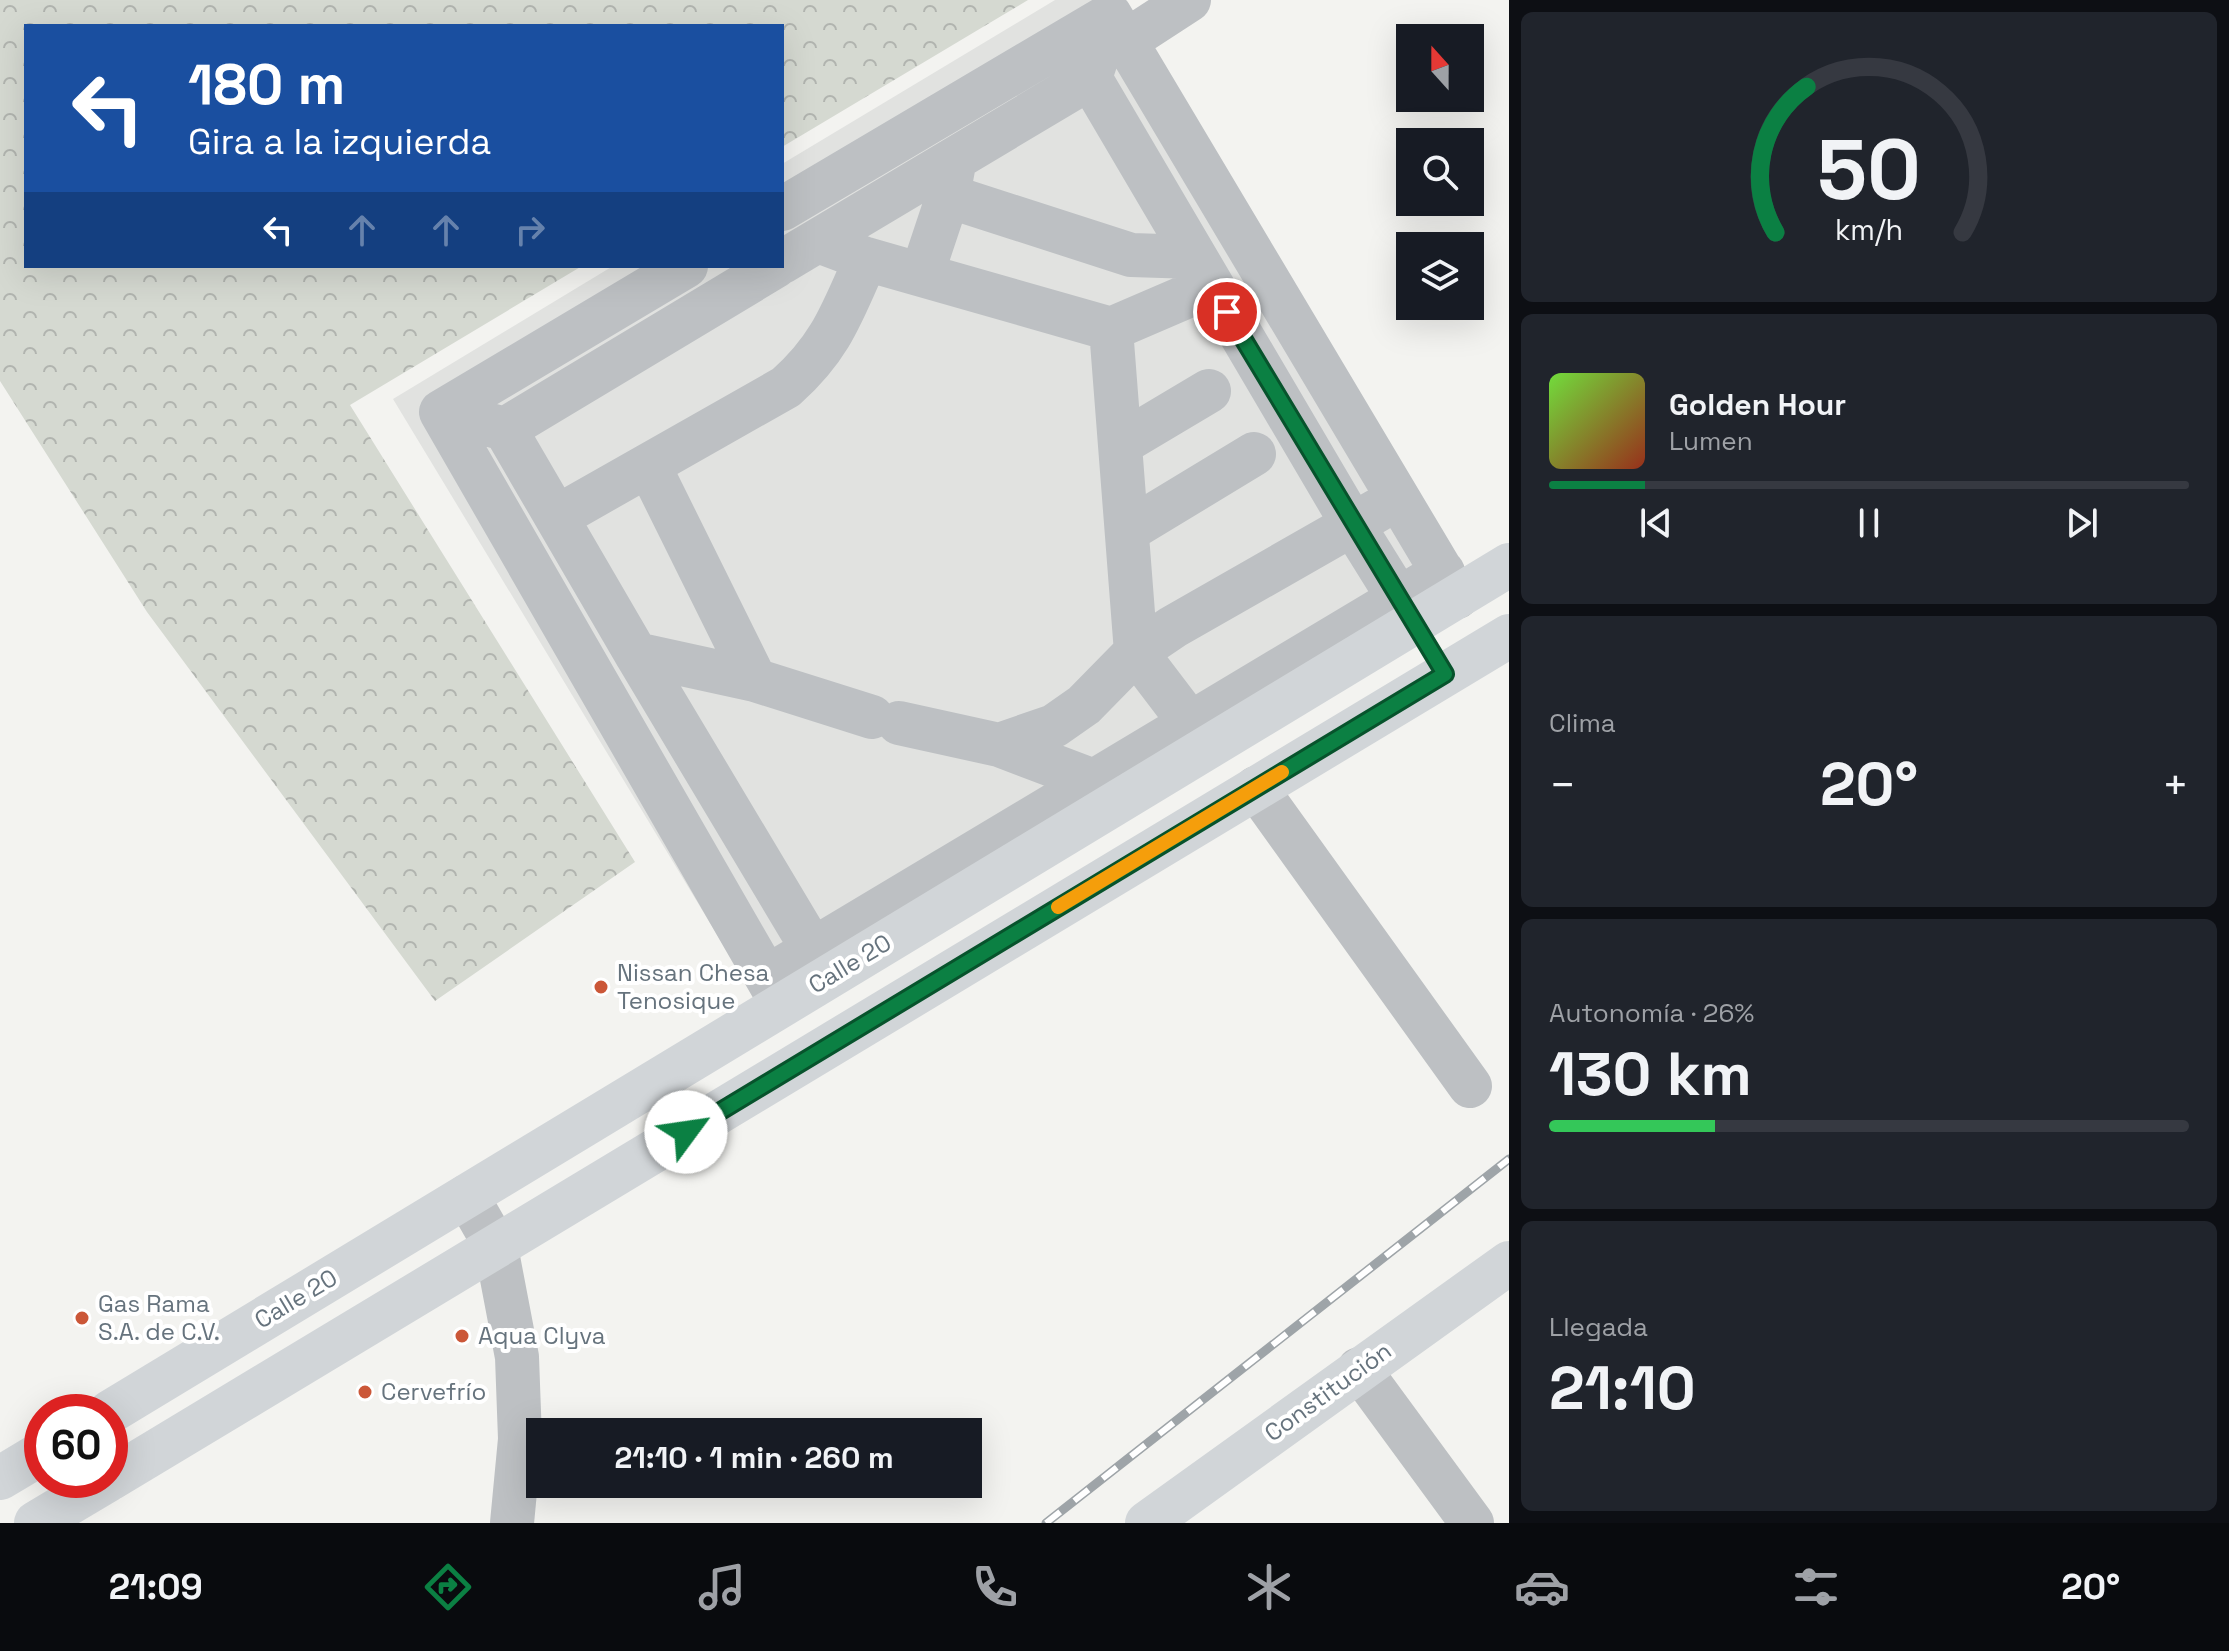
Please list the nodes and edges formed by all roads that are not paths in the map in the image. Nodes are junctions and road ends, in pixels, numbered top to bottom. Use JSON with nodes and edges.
{"nodes":[{"id":1,"x":1189,"y":0,"type":"edge"},
{"id":2,"x":1118,"y":28,"type":"junction"},
{"id":3,"x":1090,"y":78,"type":"junction"},
{"id":4,"x":951,"y":178,"type":"junction"},
{"id":5,"x":784,"y":208,"type":"edge"},
{"id":6,"x":800,"y":252,"type":"edge"},
{"id":7,"x":1131,"y":255,"type":"junction"},
{"id":8,"x":866,"y":259,"type":"junction"},
{"id":9,"x":683,"y":268,"type":"edge"},
{"id":10,"x":773,"y":268,"type":"edge"},
{"id":11,"x":1202,"y":271,"type":"junction"},
{"id":12,"x":922,"y":274,"type":"junction"},
{"id":13,"x":1111,"y":329,"type":"junction"},
{"id":14,"x":1209,"y":391,"type":"dead end"},
{"id":15,"x":441,"y":412,"type":"junction"},
{"id":16,"x":505,"y":429,"type":"junction"},
{"id":17,"x":1120,"y":444,"type":"junction"},
{"id":18,"x":1254,"y":454,"type":"dead end"},
{"id":19,"x":649,"y":466,"type":"junction"},
{"id":20,"x":1399,"y":497,"type":"junction"},
{"id":21,"x":557,"y":517,"type":"junction"},
{"id":22,"x":1353,"y":525,"type":"junction"},
{"id":23,"x":1127,"y":531,"type":"junction"},
{"id":24,"x":1509,"y":565,"type":"edge"},
{"id":25,"x":1450,"y":584,"type":"junction"},
{"id":26,"x":1406,"y":611,"type":"junction"},
{"id":27,"x":1498,"y":642,"type":"edge"},
{"id":28,"x":1136,"y":652,"type":"junction"},
{"id":29,"x":636,"y":654,"type":"junction"},
{"id":30,"x":1445,"y":674,"type":"junction"},
{"id":31,"x":755,"y":680,"type":"junction"},
{"id":32,"x":1190,"y":723,"type":"junction"},
{"id":33,"x":999,"y":745,"type":"junction"},
{"id":34,"x":1094,"y":781,"type":"junction"},
{"id":35,"x":1256,"y":788,"type":"junction"},
{"id":36,"x":821,"y":962,"type":"junction"},
{"id":37,"x":775,"y":991,"type":"junction"},
{"id":38,"x":1470,"y":1086,"type":"dead end"},
{"id":39,"x":467,"y":1196,"type":"junction"},
{"id":40,"x":496,"y":1247,"type":"junction"},
{"id":41,"x":1509,"y":1263,"type":"edge"},
{"id":42,"x":1359,"y":1369,"type":"junction"},
{"id":43,"x":128,"y":1401,"type":"edge"},
{"id":44,"x":24,"y":1464,"type":"edge"},
{"id":45,"x":128,"y":1468,"type":"edge"},
{"id":46,"x":0,"y":1478,"type":"edge"},
{"id":47,"x":77,"y":1498,"type":"edge"},
{"id":48,"x":36,"y":1523,"type":"edge"},
{"id":49,"x":512,"y":1523,"type":"edge"},
{"id":50,"x":1147,"y":1523,"type":"edge"},
{"id":51,"x":1472,"y":1523,"type":"edge"}],
"edges":[{"from":1,"to":2,"type":"street"},
{"from":2,"to":3,"type":"street"},
{"from":2,"to":5,"type":"street"},
{"from":2,"to":20,"type":"street"},
{"from":3,"to":4,"type":"street"},
{"from":3,"to":11,"type":"street"},
{"from":4,"to":6,"type":"street"},
{"from":4,"to":7,"type":"street"},
{"from":4,"to":12,"type":"street"},
{"from":6,"to":8,"type":"street"},
{"from":7,"to":11,"type":"street"},
{"from":7,"to":13,"type":"street"},
{"from":8,"to":12,"type":"street"},
{"from":8,"to":19,"type":"street"},
{"from":9,"to":15,"type":"street"},
{"from":10,"to":16,"type":"street"},
{"from":11,"to":13,"type":"street"},
{"from":11,"to":22,"type":"street"},
{"from":12,"to":13,"type":"street"},
{"from":13,"to":17,"type":"street"},
{"from":14,"to":17,"type":"street"},
{"from":15,"to":16,"type":"street"},
{"from":15,"to":37,"type":"street"},
{"from":16,"to":21,"type":"street"},
{"from":17,"to":23,"type":"street"},
{"from":18,"to":23,"type":"street"},
{"from":19,"to":21,"type":"street"},
{"from":19,"to":31,"type":"street"},
{"from":20,"to":22,"type":"street"},
{"from":20,"to":25,"type":"street"},
{"from":21,"to":29,"type":"street"},
{"from":22,"to":26,"type":"street"},
{"from":22,"to":28,"type":"street"},
{"from":23,"to":28,"type":"street"},
{"from":24,"to":25,"type":"main road","name":"Calle 20"},
{"from":25,"to":26,"type":"main road","name":"Calle 20"},
{"from":25,"to":27,"type":"main road"},
{"from":26,"to":30,"type":"main road"},
{"from":26,"to":32,"type":"street"},
{"from":26,"to":36,"type":"main road","name":"Calle 20"},
{"from":27,"to":30,"type":"main road"},
{"from":28,"to":32,"type":"street"},
{"from":28,"to":33,"type":"street"},
{"from":29,"to":31,"type":"street"},
{"from":29,"to":36,"type":"street"},
{"from":30,"to":35,"type":"main road"},
{"from":31,"to":33,"type":"street"},
{"from":32,"to":34,"type":"street"},
{"from":33,"to":34,"type":"street"},
{"from":34,"to":36,"type":"street"},
{"from":35,"to":38,"type":"street"},
{"from":35,"to":40,"type":"main road"},
{"from":36,"to":37,"type":"main road","name":"Calle 20"},
{"from":37,"to":39,"type":"main road","name":"Calle 20"},
{"from":39,"to":40,"type":"street"},
{"from":39,"to":43,"type":"main road","name":"Calle 20"},
{"from":40,"to":45,"type":"main road"},
{"from":40,"to":49,"type":"street"},
{"from":41,"to":42,"type":"main road","name":"Constitución"},
{"from":42,"to":50,"type":"main road","name":"Constitución"},
{"from":42,"to":51,"type":"street"},
{"from":44,"to":46,"type":"main road"},
{"from":47,"to":48,"type":"main road"}]}
